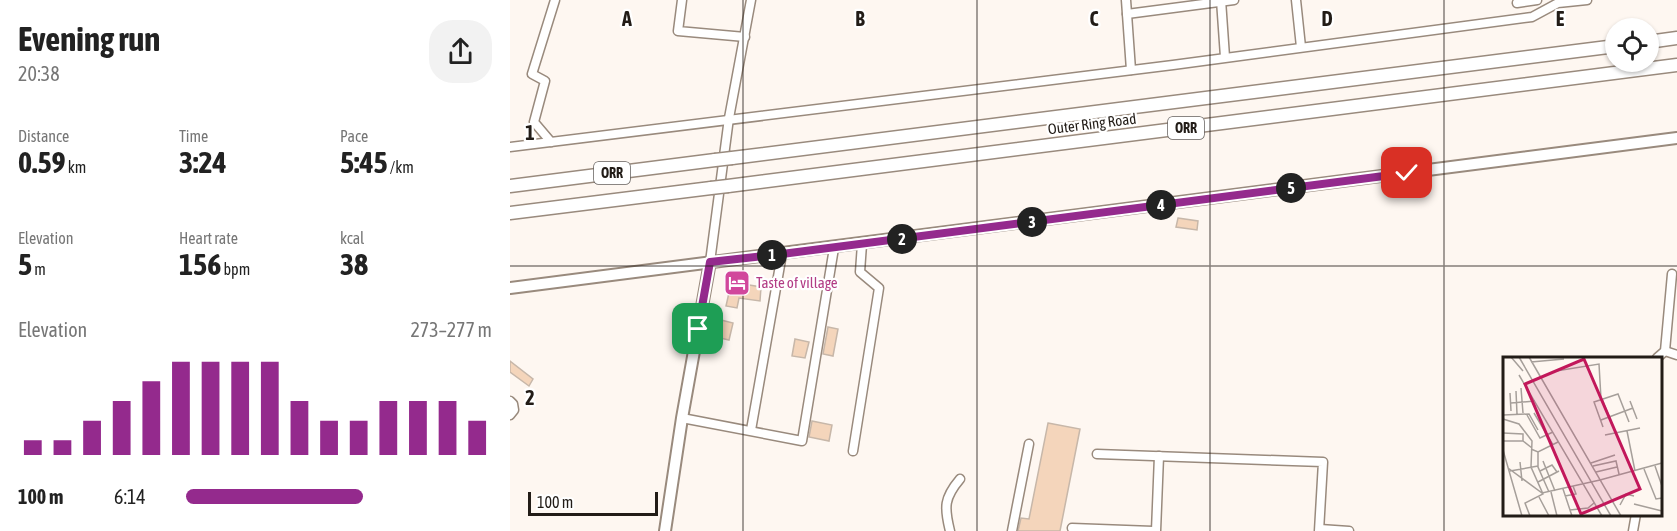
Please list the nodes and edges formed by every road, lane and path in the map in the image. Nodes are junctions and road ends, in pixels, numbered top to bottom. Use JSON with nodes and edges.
{"nodes":[{"id":1,"x":555,"y":0,"type":"edge"},
{"id":2,"x":682,"y":0,"type":"edge"},
{"id":3,"x":751,"y":0,"type":"edge"},
{"id":4,"x":1126,"y":0,"type":"edge"},
{"id":5,"x":1234,"y":0,"type":"edge"},
{"id":6,"x":1296,"y":0,"type":"edge"},
{"id":7,"x":1536,"y":0,"type":"edge"},
{"id":8,"x":1587,"y":0,"type":"edge"},
{"id":9,"x":1221,"y":1,"type":"edge"},
{"id":10,"x":1518,"y":1,"type":"edge"},
{"id":11,"x":1127,"y":14,"type":"junction"},
{"id":12,"x":1533,"y":16,"type":"junction"},
{"id":13,"x":1513,"y":19,"type":"junction"},
{"id":14,"x":745,"y":37,"type":"junction"},
{"id":15,"x":1677,"y":38,"type":"edge"},
{"id":16,"x":1659,"y":40,"type":"edge"},
{"id":17,"x":1301,"y":47,"type":"junction"},
{"id":18,"x":1605,"y":47,"type":"edge"},
{"id":19,"x":1225,"y":57,"type":"junction"},
{"id":20,"x":1677,"y":65,"type":"edge"},
{"id":21,"x":1131,"y":70,"type":"junction"},
{"id":22,"x":729,"y":118,"type":"junction"},
{"id":23,"x":1677,"y":138,"type":"edge"},
{"id":24,"x":551,"y":142,"type":"junction"},
{"id":25,"x":510,"y":147,"type":"edge"},
{"id":26,"x":510,"y":186,"type":"edge"},
{"id":27,"x":510,"y":213,"type":"edge"},
{"id":28,"x":862,"y":244,"type":"junction"},
{"id":29,"x":834,"y":248,"type":"junction"},
{"id":30,"x":782,"y":254,"type":"junction"},
{"id":31,"x":710,"y":262,"type":"junction"},
{"id":32,"x":1672,"y":274,"type":"dead end"},
{"id":33,"x":510,"y":288,"type":"edge"},
{"id":34,"x":1665,"y":351,"type":"junction"},
{"id":35,"x":1677,"y":355,"type":"edge"},
{"id":36,"x":1659,"y":357,"type":"edge"},
{"id":37,"x":510,"y":401,"type":"edge"},
{"id":38,"x":510,"y":415,"type":"edge"},
{"id":39,"x":682,"y":418,"type":"junction"},
{"id":40,"x":751,"y":430,"type":"junction"},
{"id":41,"x":1029,"y":444,"type":"dead end"},
{"id":42,"x":853,"y":451,"type":"dead end"},
{"id":43,"x":1097,"y":454,"type":"dead end"},
{"id":44,"x":1159,"y":456,"type":"junction"},
{"id":45,"x":960,"y":479,"type":"dead end"},
{"id":46,"x":1636,"y":516,"type":"edge"},
{"id":47,"x":1072,"y":528,"type":"dead end"},
{"id":48,"x":1320,"y":530,"type":"edge"},
{"id":49,"x":665,"y":531,"type":"edge"},
{"id":50,"x":950,"y":531,"type":"edge"},
{"id":51,"x":1012,"y":531,"type":"edge"},
{"id":52,"x":1154,"y":531,"type":"edge"},
{"id":53,"x":1349,"y":531,"type":"edge"},
{"id":54,"x":1633,"y":531,"type":"edge"}],
"edges":[{"from":1,"to":24,"type":"street"},
{"from":2,"to":14,"type":"street"},
{"from":3,"to":14,"type":"street"},
{"from":4,"to":11,"type":"street"},
{"from":5,"to":9,"type":"street"},
{"from":6,"to":17,"type":"street"},
{"from":7,"to":10,"type":"street"},
{"from":7,"to":12,"type":"street"},
{"from":8,"to":12,"type":"street"},
{"from":9,"to":11,"type":"street"},
{"from":9,"to":19,"type":"street"},
{"from":10,"to":13,"type":"street"},
{"from":11,"to":21,"type":"street"},
{"from":12,"to":13,"type":"street"},
{"from":13,"to":17,"type":"street"},
{"from":14,"to":22,"type":"street"},
{"from":15,"to":16,"type":"highway"},
{"from":17,"to":19,"type":"street"},
{"from":18,"to":26,"type":"highway","name":"Outer Ring Road","number":"ORR","bridge":true},
{"from":19,"to":21,"type":"street"},
{"from":20,"to":27,"type":"highway","name":"Outer Ring Road","number":"ORR","bridge":true},
{"from":21,"to":22,"type":"street"},
{"from":22,"to":24,"type":"street"},
{"from":22,"to":31,"type":"street"},
{"from":23,"to":28,"type":"main road"},
{"from":24,"to":25,"type":"street"},
{"from":28,"to":29,"type":"main road"},
{"from":28,"to":42,"type":"street"},
{"from":29,"to":30,"type":"main road"},
{"from":29,"to":40,"type":"street"},
{"from":30,"to":31,"type":"main road"},
{"from":30,"to":40,"type":"street"},
{"from":31,"to":33,"type":"main road"},
{"from":31,"to":39,"type":"main road"},
{"from":32,"to":34,"type":"street"},
{"from":34,"to":35,"type":"street"},
{"from":34,"to":36,"type":"street"},
{"from":37,"to":38,"type":"street"},
{"from":39,"to":40,"type":"street"},
{"from":39,"to":49,"type":"main road"},
{"from":41,"to":51,"type":"street"},
{"from":43,"to":44,"type":"street"},
{"from":44,"to":48,"type":"street"},
{"from":44,"to":52,"type":"street"},
{"from":45,"to":50,"type":"street"},
{"from":46,"to":54,"type":"street"},
{"from":47,"to":52,"type":"street"},
{"from":48,"to":53,"type":"street"}]}
